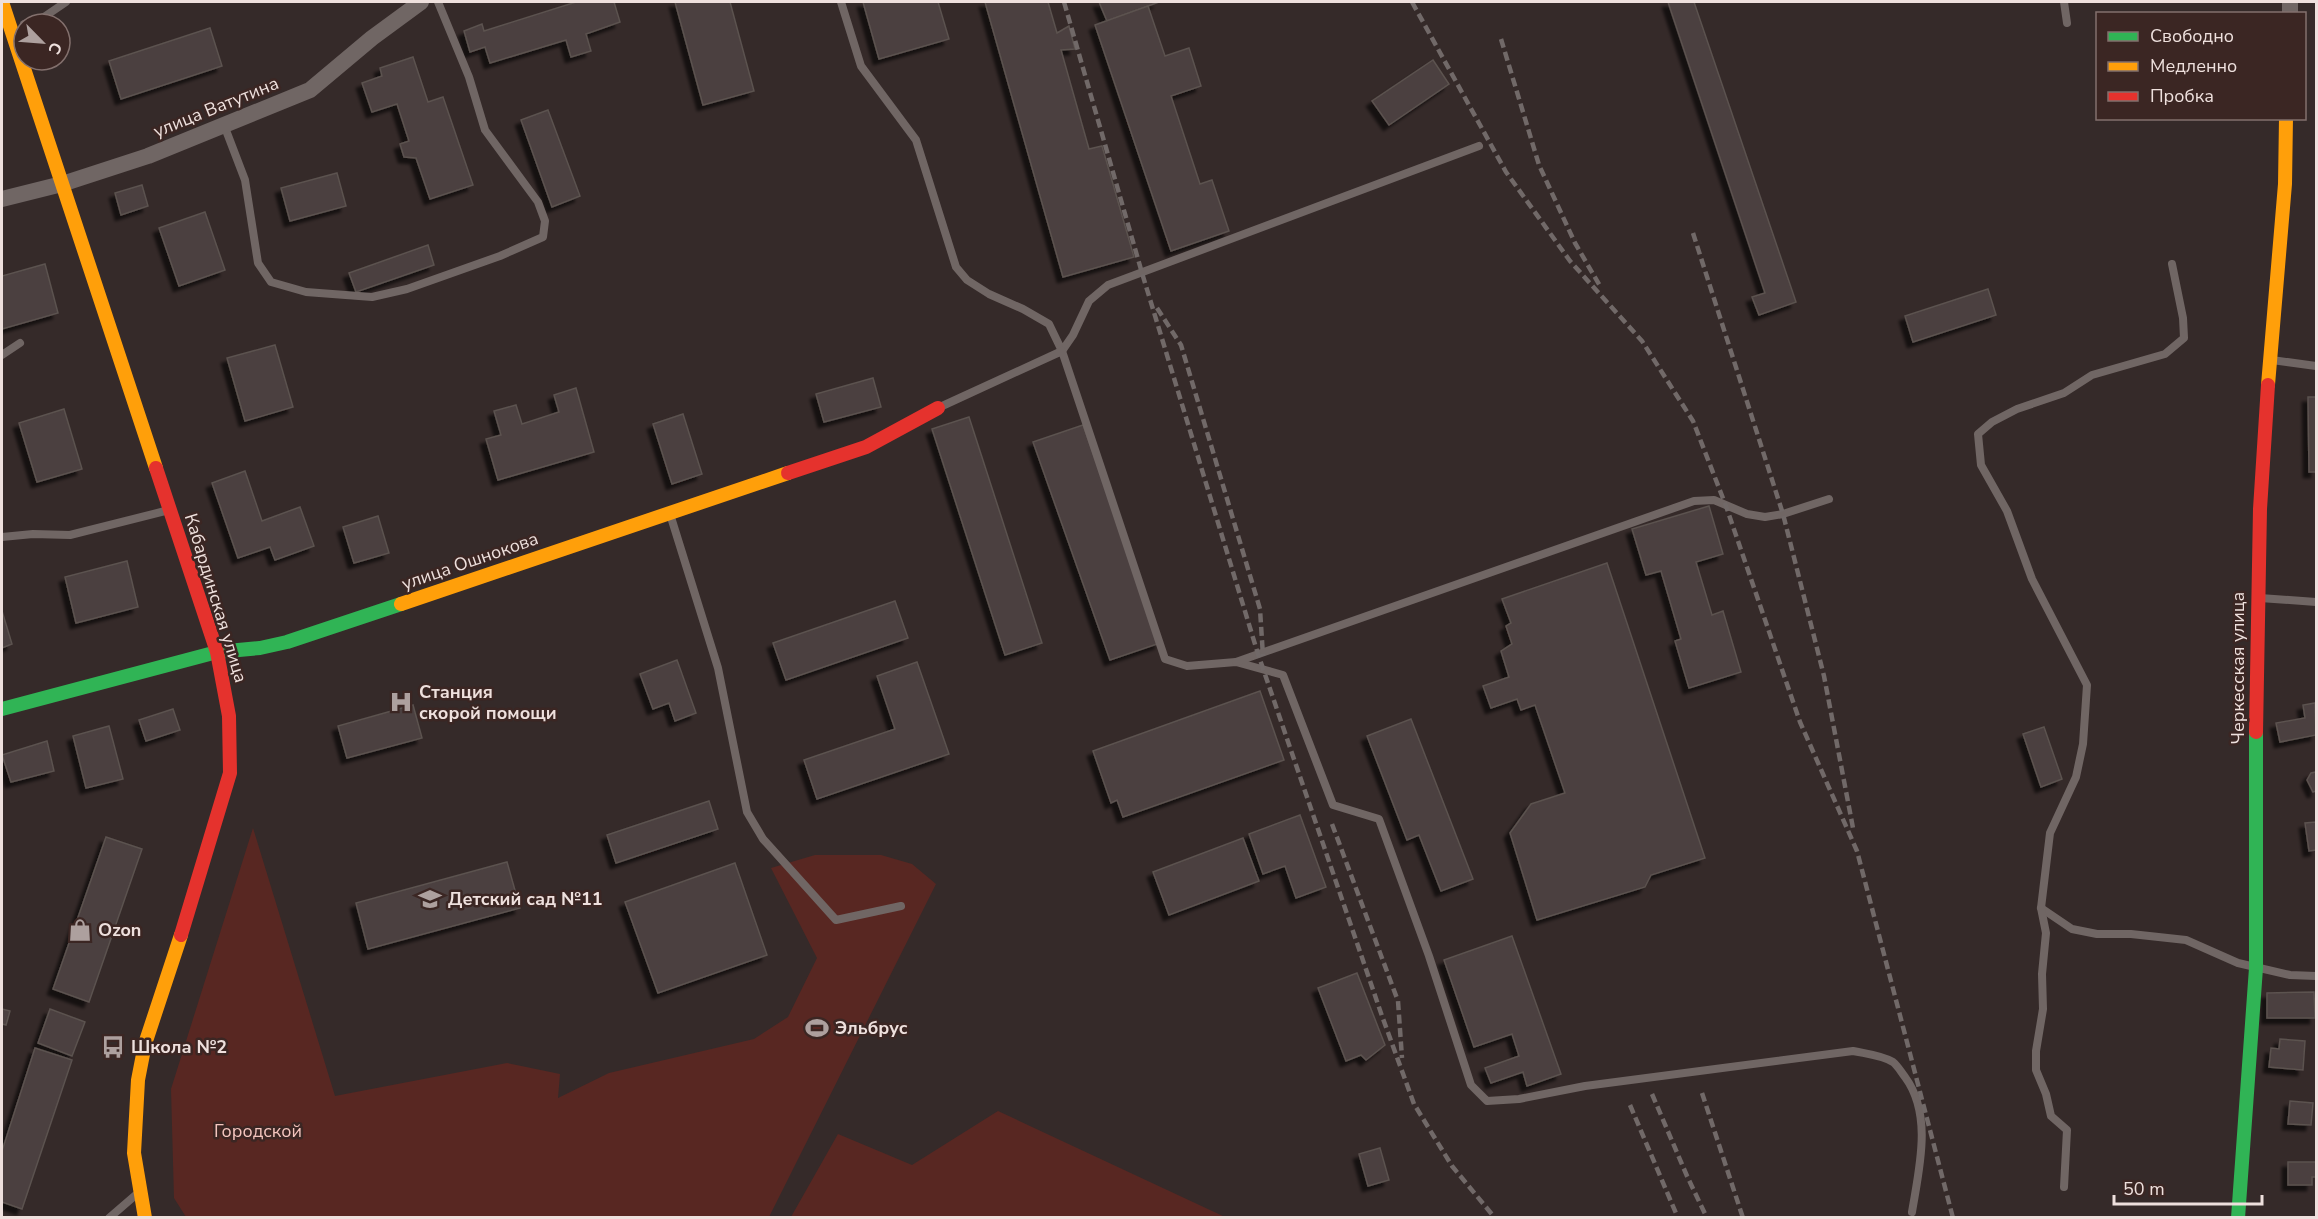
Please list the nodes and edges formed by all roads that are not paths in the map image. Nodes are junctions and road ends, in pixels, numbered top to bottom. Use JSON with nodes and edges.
{"nodes":[{"id":1,"x":2,"y":2,"type":"edge"},
{"id":2,"x":66,"y":2,"type":"edge"},
{"id":3,"x":421,"y":2,"type":"edge"},
{"id":4,"x":438,"y":2,"type":"edge"},
{"id":5,"x":841,"y":2,"type":"edge"},
{"id":6,"x":2064,"y":2,"type":"edge"},
{"id":7,"x":51,"y":12,"type":"edge"},
{"id":8,"x":12,"y":15,"type":"edge"},
{"id":9,"x":2067,"y":23,"type":"dead end"},
{"id":10,"x":32,"y":72,"type":"edge"},
{"id":11,"x":2286,"y":120,"type":"edge"},
{"id":12,"x":224,"y":125,"type":"junction"},
{"id":13,"x":1479,"y":146,"type":"dead end"},
{"id":14,"x":62,"y":184,"type":"junction"},
{"id":15,"x":2,"y":199,"type":"edge"},
{"id":16,"x":2172,"y":264,"type":"dead end"},
{"id":17,"x":20,"y":343,"type":"dead end"},
{"id":18,"x":1062,"y":351,"type":"junction"},
{"id":19,"x":2,"y":355,"type":"edge"},
{"id":20,"x":2271,"y":360,"type":"junction"},
{"id":21,"x":2316,"y":366,"type":"edge"},
{"id":22,"x":938,"y":408,"type":"joint"},
{"id":23,"x":1829,"y":499,"type":"dead end"},
{"id":24,"x":171,"y":509,"type":"junction"},
{"id":25,"x":670,"y":512,"type":"junction"},
{"id":26,"x":2,"y":537,"type":"edge"},
{"id":27,"x":2257,"y":598,"type":"junction"},
{"id":28,"x":2316,"y":602,"type":"edge"},
{"id":29,"x":217,"y":652,"type":"junction"},
{"id":30,"x":1236,"y":662,"type":"junction"},
{"id":31,"x":2,"y":709,"type":"edge"},
{"id":32,"x":901,"y":906,"type":"dead end"},
{"id":33,"x":2041,"y":908,"type":"junction"},
{"id":34,"x":2256,"y":968,"type":"junction"},
{"id":35,"x":2316,"y":976,"type":"edge"},
{"id":36,"x":2064,"y":1187,"type":"dead end"},
{"id":37,"x":140,"y":1192,"type":"junction"},
{"id":38,"x":1912,"y":1212,"type":"dead end"},
{"id":39,"x":109,"y":1218,"type":"edge"},
{"id":40,"x":145,"y":1218,"type":"edge"},
{"id":41,"x":2238,"y":1218,"type":"edge"}],
"edges":[{"from":1,"to":8,"type":"street","name":"Кабардинская улица"},
{"from":2,"to":7,"type":"lane"},
{"from":3,"to":12,"type":"street","name":"улица Ватутина"},
{"from":4,"to":12,"type":"lane"},
{"from":5,"to":18,"type":"lane"},
{"from":6,"to":9,"type":"lane"},
{"from":10,"to":14,"type":"street","name":"Кабардинская улица"},
{"from":11,"to":20,"type":"street","name":"Черкесская улица"},
{"from":12,"to":14,"type":"street","name":"улица Ватутина"},
{"from":13,"to":18,"type":"lane"},
{"from":14,"to":15,"type":"street","name":"улица Ватутина"},
{"from":14,"to":24,"type":"street","name":"Кабардинская улица"},
{"from":16,"to":33,"type":"lane"},
{"from":17,"to":19,"type":"lane"},
{"from":18,"to":22,"type":"lane"},
{"from":18,"to":30,"type":"lane"},
{"from":20,"to":21,"type":"lane"},
{"from":20,"to":27,"type":"street","name":"Черкесская улица"},
{"from":22,"to":25,"type":"street","name":"улица Ошнокова"},
{"from":23,"to":30,"type":"lane"},
{"from":24,"to":26,"type":"lane"},
{"from":24,"to":29,"type":"street","name":"Кабардинская улица"},
{"from":25,"to":29,"type":"street","name":"улица Ошнокова"},
{"from":25,"to":32,"type":"lane"},
{"from":27,"to":28,"type":"lane"},
{"from":27,"to":34,"type":"street","name":"Черкесская улица"},
{"from":29,"to":31,"type":"street","name":"улица Ошнокова"},
{"from":29,"to":37,"type":"street","name":"Кабардинская улица"},
{"from":30,"to":38,"type":"lane"},
{"from":33,"to":34,"type":"lane"},
{"from":33,"to":36,"type":"lane"},
{"from":34,"to":35,"type":"lane"},
{"from":34,"to":41,"type":"street","name":"Черкесская улица"},
{"from":37,"to":39,"type":"lane"},
{"from":37,"to":40,"type":"street","name":"Кабардинская улица"}]}
